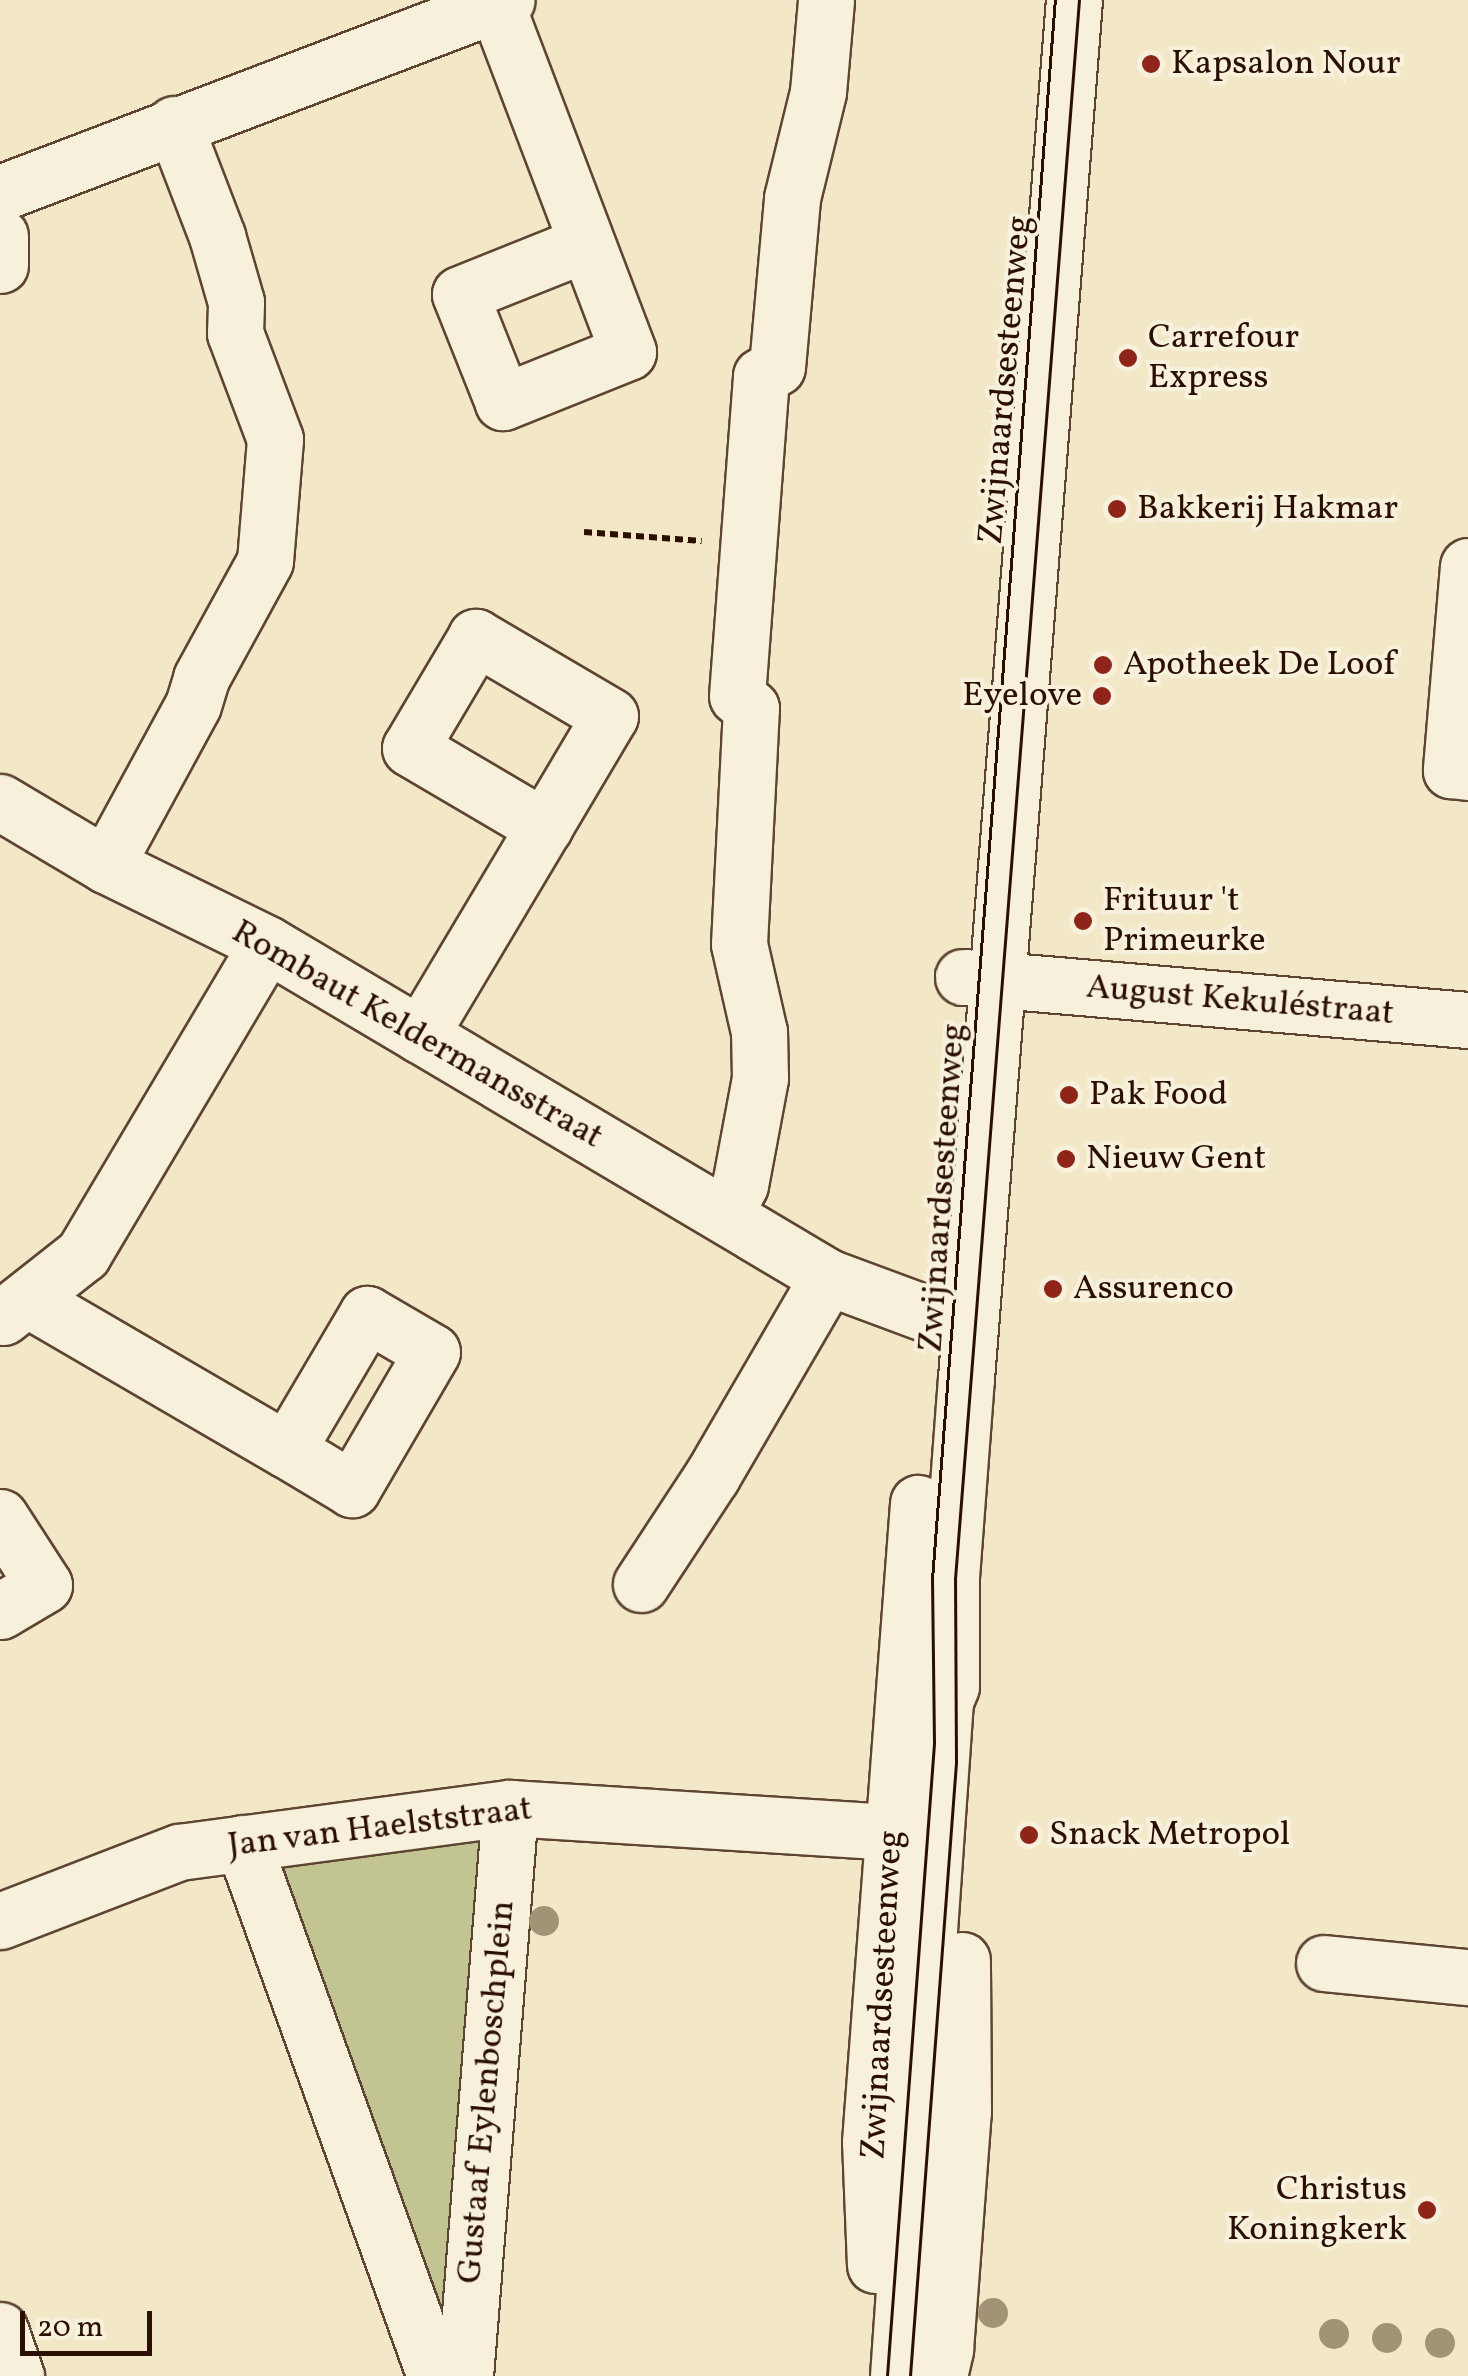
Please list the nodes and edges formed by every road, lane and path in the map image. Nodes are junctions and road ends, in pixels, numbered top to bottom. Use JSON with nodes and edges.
{"nodes":[{"id":1,"x":826,"y":0,"type":"edge"},
{"id":2,"x":1036,"y":0,"type":"edge"},
{"id":3,"x":1060,"y":0,"type":"edge"},
{"id":4,"x":1074,"y":0,"type":"edge"},
{"id":5,"x":1092,"y":0,"type":"edge"},
{"id":6,"x":502,"y":2,"type":"edge"},
{"id":7,"x":174,"y":124,"type":"junction"},
{"id":8,"x":0,"y":193,"type":"edge"},
{"id":9,"x":0,"y":236,"type":"edge"},
{"id":10,"x":584,"y":244,"type":"dead end"},
{"id":11,"x":0,"y":265,"type":"edge"},
{"id":12,"x":584,"y":532,"type":"dead end"},
{"id":13,"x":748,"y":545,"type":"junction"},
{"id":14,"x":1468,"y":566,"type":"edge"},
{"id":15,"x":1468,"y":772,"type":"edge"},
{"id":16,"x":0,"y":802,"type":"edge"},
{"id":17,"x":544,"y":827,"type":"dead end"},
{"id":18,"x":106,"y":865,"type":"junction"},
{"id":19,"x":267,"y":944,"type":"junction"},
{"id":20,"x":986,"y":980,"type":"junction"},
{"id":21,"x":1468,"y":1020,"type":"edge"},
{"id":22,"x":420,"y":1035,"type":"junction"},
{"id":23,"x":725,"y":1214,"type":"junction"},
{"id":24,"x":828,"y":1278,"type":"junction"},
{"id":25,"x":15,"y":1310,"type":"edge"},
{"id":26,"x":933,"y":1316,"type":"junction"},
{"id":27,"x":287,"y":1450,"type":"dead end"},
{"id":28,"x":0,"y":1517,"type":"edge"},
{"id":29,"x":641,"y":1584,"type":"dead end"},
{"id":30,"x":0,"y":1610,"type":"edge"},
{"id":31,"x":945,"y":1701,"type":"junction"},
{"id":32,"x":510,"y":1808,"type":"junction"},
{"id":33,"x":893,"y":1832,"type":"junction"},
{"id":34,"x":244,"y":1843,"type":"junction"},
{"id":35,"x":0,"y":1921,"type":"edge"},
{"id":36,"x":1324,"y":1963,"type":"dead end"},
{"id":37,"x":1468,"y":1977,"type":"edge"},
{"id":38,"x":0,"y":2330,"type":"edge"},
{"id":39,"x":16,"y":2376,"type":"edge"},
{"id":40,"x":435,"y":2376,"type":"edge"},
{"id":41,"x":464,"y":2376,"type":"edge"},
{"id":42,"x":867,"y":2376,"type":"edge"},
{"id":43,"x":898,"y":2376,"type":"edge"},
{"id":44,"x":939,"y":2376,"type":"edge"}],
"edges":[{"from":1,"to":13,"type":"street"},
{"from":2,"to":20,"type":"street","name":"Zwijnaardsesteenweg"},
{"from":3,"to":31,"type":"street"},
{"from":4,"to":31,"type":"street"},
{"from":5,"to":20,"type":"street","name":"Zwijnaardsesteenweg"},
{"from":6,"to":7,"type":"street"},
{"from":6,"to":10,"type":"street"},
{"from":7,"to":8,"type":"street"},
{"from":7,"to":18,"type":"street"},
{"from":9,"to":11,"type":"street"},
{"from":12,"to":13,"type":"path"},
{"from":13,"to":23,"type":"street"},
{"from":14,"to":15,"type":"street"},
{"from":16,"to":18,"type":"street","name":"Rombaut Keldermansstraat"},
{"from":17,"to":22,"type":"street"},
{"from":18,"to":19,"type":"street","name":"Rombaut Keldermansstraat"},
{"from":19,"to":22,"type":"street","name":"Rombaut Keldermansstraat"},
{"from":19,"to":25,"type":"street"},
{"from":20,"to":21,"type":"street","name":"August Kekuléstraat"},
{"from":20,"to":26,"type":"street","name":"Zwijnaardsesteenweg"},
{"from":20,"to":44,"type":"street","name":"Zwijnaardsesteenweg"},
{"from":22,"to":23,"type":"street","name":"Rombaut Keldermansstraat"},
{"from":23,"to":24,"type":"street","name":"Rombaut Keldermansstraat"},
{"from":24,"to":26,"type":"street","name":"Rombaut Keldermansstraat"},
{"from":24,"to":29,"type":"street"},
{"from":25,"to":27,"type":"street"},
{"from":26,"to":33,"type":"street","name":"Zwijnaardsesteenweg"},
{"from":28,"to":30,"type":"street"},
{"from":31,"to":43,"type":"street"},
{"from":32,"to":33,"type":"street","name":"Jan van Haelststraat"},
{"from":32,"to":34,"type":"street","name":"Jan van Haelststraat"},
{"from":32,"to":41,"type":"street","name":"Gustaaf Eylenboschplein"},
{"from":33,"to":42,"type":"street","name":"Zwijnaardsesteenweg"},
{"from":34,"to":35,"type":"street","name":"Jan van Haelststraat"},
{"from":34,"to":40,"type":"street","name":"Gustaaf Eylenboschplein"},
{"from":36,"to":37,"type":"street"},
{"from":38,"to":39,"type":"street"}]}
